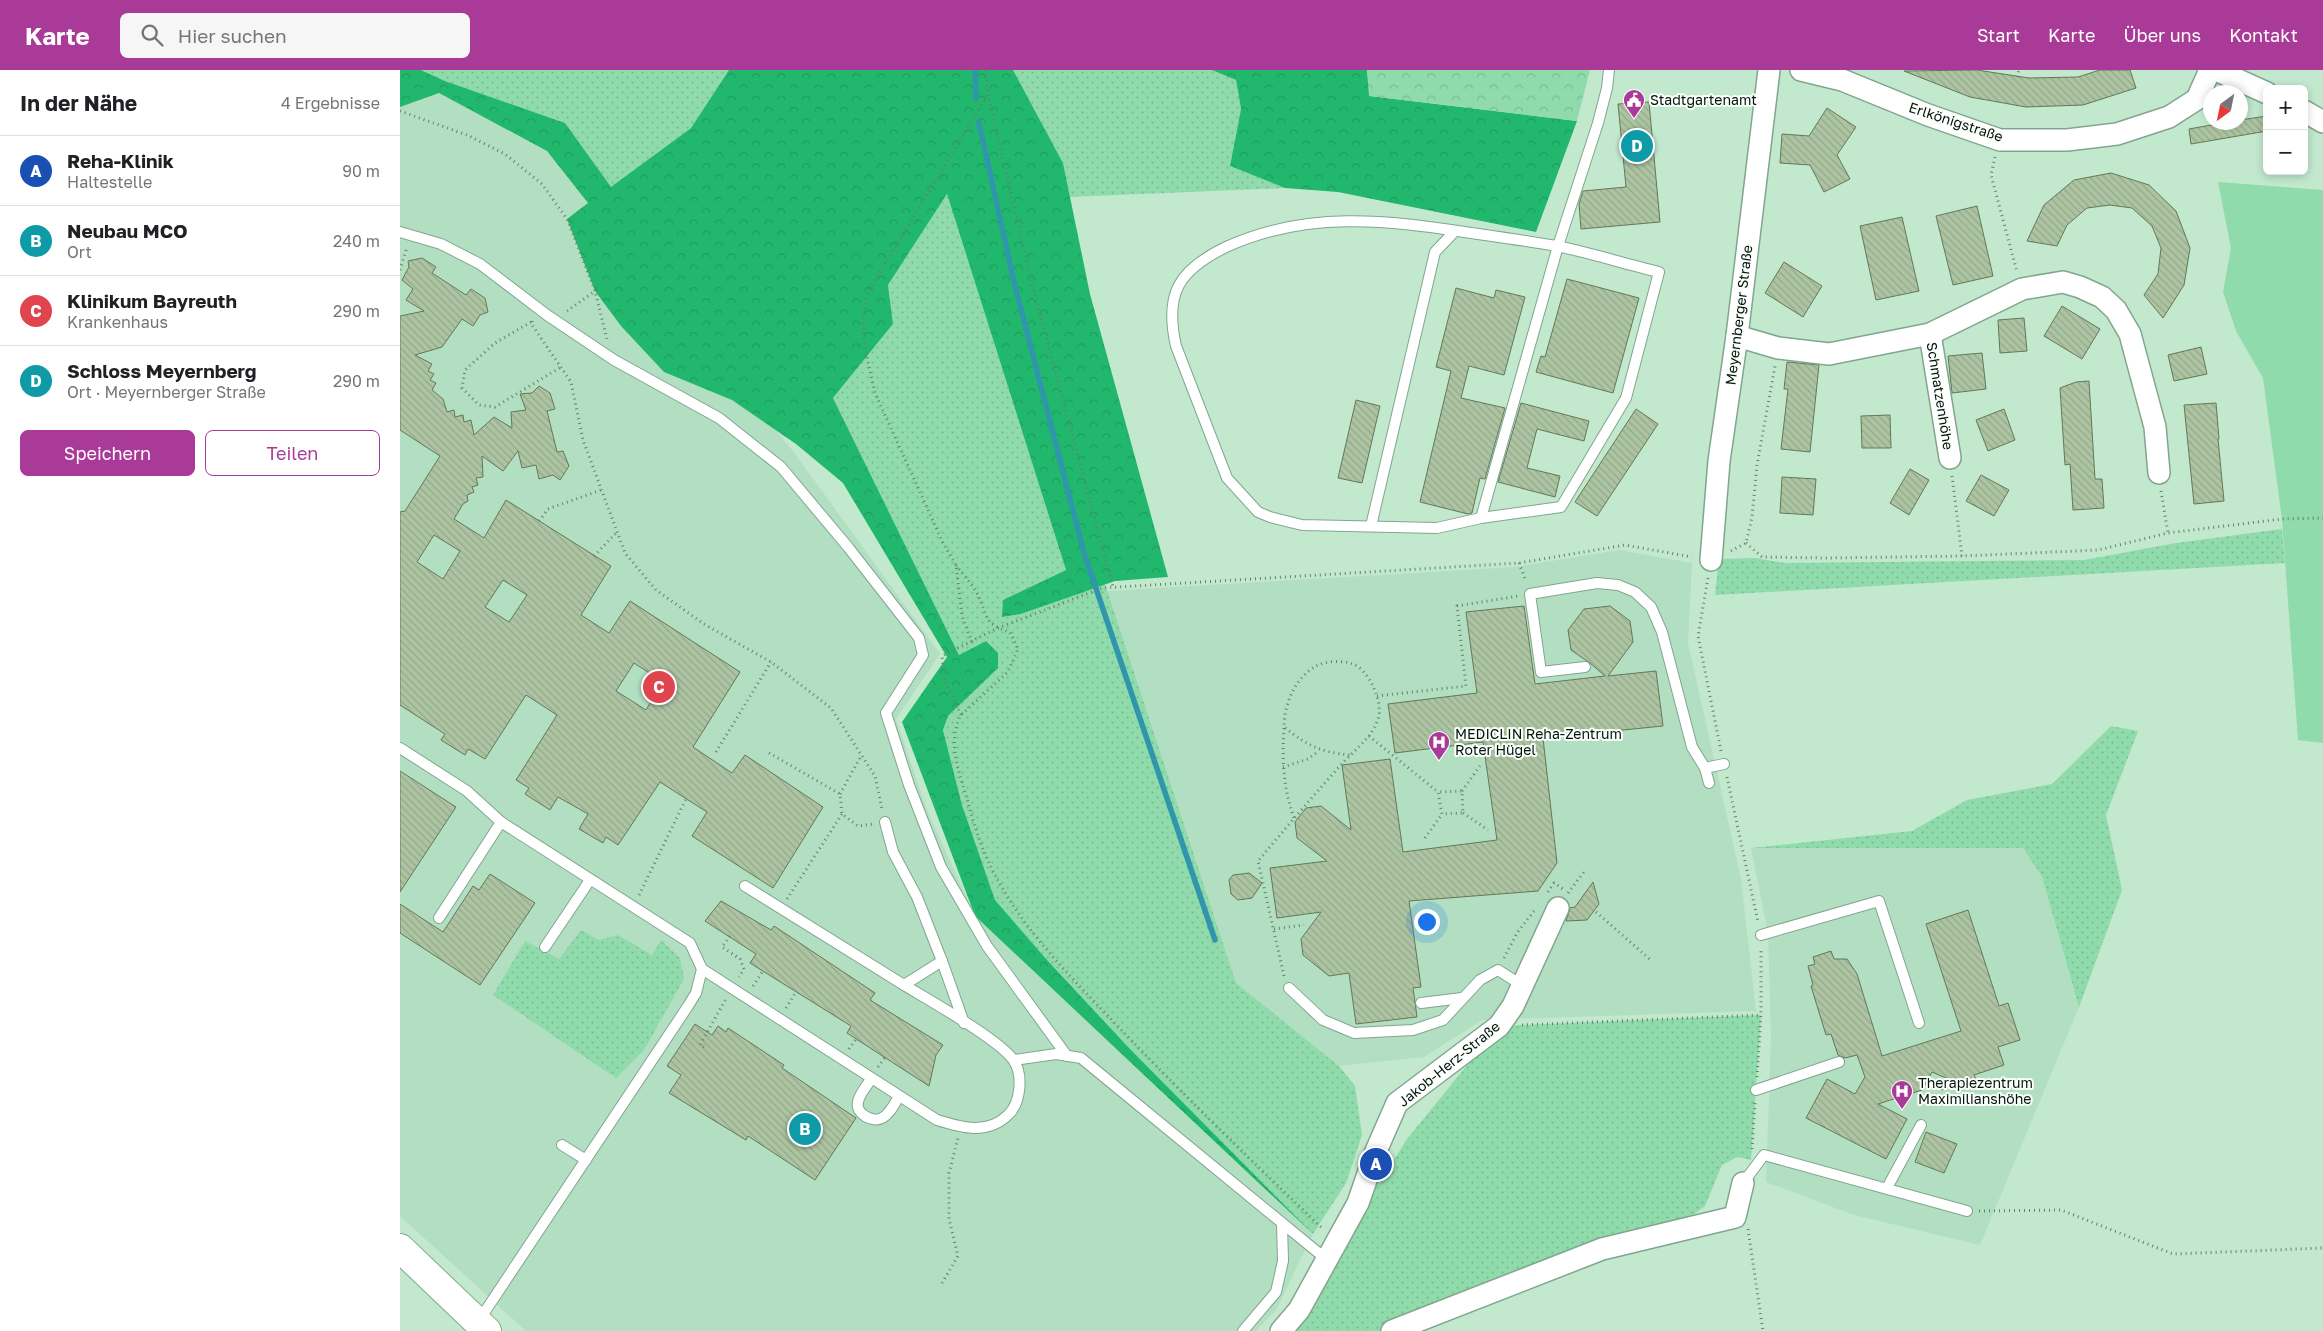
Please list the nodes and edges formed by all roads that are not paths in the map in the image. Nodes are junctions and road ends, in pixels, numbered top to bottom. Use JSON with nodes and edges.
{"nodes":[{"id":1,"x":1608,"y":70,"type":"edge"},
{"id":2,"x":1769,"y":70,"type":"edge"},
{"id":3,"x":1801,"y":70,"type":"edge"},
{"id":4,"x":2210,"y":70,"type":"edge"},
{"id":5,"x":2216,"y":70,"type":"edge"},
{"id":6,"x":2263,"y":91,"type":"edge"},
{"id":7,"x":2308,"y":113,"type":"edge"},
{"id":8,"x":2323,"y":122,"type":"edge"},
{"id":9,"x":1455,"y":231,"type":"junction"},
{"id":10,"x":400,"y":232,"type":"edge"},
{"id":11,"x":1558,"y":246,"type":"junction"},
{"id":12,"x":1930,"y":334,"type":"junction"},
{"id":13,"x":1737,"y":336,"type":"junction"},
{"id":14,"x":1950,"y":458,"type":"road end"},
{"id":15,"x":2159,"y":473,"type":"road end"},
{"id":16,"x":1481,"y":518,"type":"junction"},
{"id":17,"x":1371,"y":526,"type":"junction"},
{"id":18,"x":1710,"y":560,"type":"road end"},
{"id":19,"x":1585,"y":667,"type":"dead end"},
{"id":20,"x":400,"y":748,"type":"edge"},
{"id":21,"x":1724,"y":764,"type":"road end"},
{"id":22,"x":1706,"y":768,"type":"junction"},
{"id":23,"x":1709,"y":783,"type":"dead end"},
{"id":24,"x":501,"y":822,"type":"junction"},
{"id":25,"x":885,"y":822,"type":"road end"},
{"id":26,"x":590,"y":880,"type":"junction"},
{"id":27,"x":745,"y":886,"type":"dead end"},
{"id":28,"x":1558,"y":908,"type":"road end"},
{"id":29,"x":439,"y":918,"type":"dead end"},
{"id":30,"x":1761,"y":935,"type":"road end"},
{"id":31,"x":545,"y":946,"type":"dead end"},
{"id":32,"x":942,"y":961,"type":"junction"},
{"id":33,"x":702,"y":970,"type":"junction"},
{"id":34,"x":904,"y":985,"type":"junction"},
{"id":35,"x":1523,"y":986,"type":"junction"},
{"id":36,"x":1289,"y":988,"type":"road end"},
{"id":37,"x":1462,"y":998,"type":"junction"},
{"id":38,"x":1421,"y":1003,"type":"dead end"},
{"id":39,"x":964,"y":1023,"type":"junction"},
{"id":40,"x":1919,"y":1023,"type":"dead end"},
{"id":41,"x":1067,"y":1056,"type":"junction"},
{"id":42,"x":1014,"y":1060,"type":"junction"},
{"id":43,"x":1839,"y":1062,"type":"dead end"},
{"id":44,"x":871,"y":1079,"type":"junction"},
{"id":45,"x":1756,"y":1090,"type":"road end"},
{"id":46,"x":899,"y":1096,"type":"junction"},
{"id":47,"x":1921,"y":1125,"type":"dead end"},
{"id":48,"x":562,"y":1145,"type":"dead end"},
{"id":49,"x":586,"y":1160,"type":"junction"},
{"id":50,"x":1744,"y":1184,"type":"joint"},
{"id":51,"x":1887,"y":1188,"type":"junction"},
{"id":52,"x":1967,"y":1211,"type":"road end"},
{"id":53,"x":1282,"y":1224,"type":"junction"},
{"id":54,"x":400,"y":1248,"type":"edge"},
{"id":55,"x":1331,"y":1251,"type":"junction"},
{"id":56,"x":482,"y":1327,"type":"edge"},
{"id":57,"x":1287,"y":1329,"type":"edge"},
{"id":58,"x":1243,"y":1331,"type":"edge"},
{"id":59,"x":1392,"y":1331,"type":"edge"}],
"edges":[{"from":1,"to":11,"type":"lane"},
{"from":2,"to":13,"type":"street","name":"Meyernberger Straße"},
{"from":3,"to":4,"type":"street","name":"Erlkönigstraße"},
{"from":5,"to":6,"type":"street"},
{"from":7,"to":8,"type":"street"},
{"from":9,"to":11,"type":"lane"},
{"from":9,"to":17,"type":"lane"},
{"from":9,"to":17,"type":"lane"},
{"from":10,"to":41,"type":"lane"},
{"from":11,"to":16,"type":"lane"},
{"from":11,"to":16,"type":"lane"},
{"from":12,"to":13,"type":"street","name":"Schmatzenhöhe"},
{"from":12,"to":14,"type":"street","name":"Schmatzenhöhe"},
{"from":12,"to":15,"type":"street","name":"Schmatzenhöhe"},
{"from":13,"to":18,"type":"street","name":"Meyernberger Straße"},
{"from":16,"to":17,"type":"lane"},
{"from":19,"to":22,"type":"lane"},
{"from":20,"to":24,"type":"lane"},
{"from":21,"to":22,"type":"lane"},
{"from":22,"to":23,"type":"lane"},
{"from":24,"to":26,"type":"lane"},
{"from":24,"to":29,"type":"lane"},
{"from":25,"to":32,"type":"lane"},
{"from":26,"to":31,"type":"lane"},
{"from":26,"to":33,"type":"lane"},
{"from":27,"to":34,"type":"lane"},
{"from":28,"to":35,"type":"street","name":"Jakob-Herz-Straße"},
{"from":30,"to":40,"type":"lane"},
{"from":32,"to":34,"type":"lane"},
{"from":32,"to":39,"type":"lane"},
{"from":33,"to":44,"type":"lane"},
{"from":33,"to":49,"type":"lane"},
{"from":34,"to":39,"type":"lane"},
{"from":35,"to":37,"type":"lane"},
{"from":35,"to":55,"type":"street","name":"Jakob-Herz-Straße"},
{"from":36,"to":37,"type":"lane"},
{"from":37,"to":38,"type":"lane"},
{"from":39,"to":42,"type":"lane"},
{"from":41,"to":42,"type":"lane"},
{"from":41,"to":53,"type":"lane"},
{"from":42,"to":46,"type":"lane"},
{"from":43,"to":45,"type":"lane"},
{"from":44,"to":46,"type":"lane"},
{"from":44,"to":46,"type":"lane"},
{"from":47,"to":51,"type":"lane"},
{"from":48,"to":49,"type":"lane"},
{"from":49,"to":56,"type":"lane"},
{"from":50,"to":51,"type":"lane"},
{"from":50,"to":59,"type":"street"},
{"from":51,"to":52,"type":"lane"},
{"from":53,"to":55,"type":"lane"},
{"from":53,"to":58,"type":"lane"},
{"from":54,"to":56,"type":"street"},
{"from":55,"to":57,"type":"street","name":"Jakob-Herz-Straße"}]}
